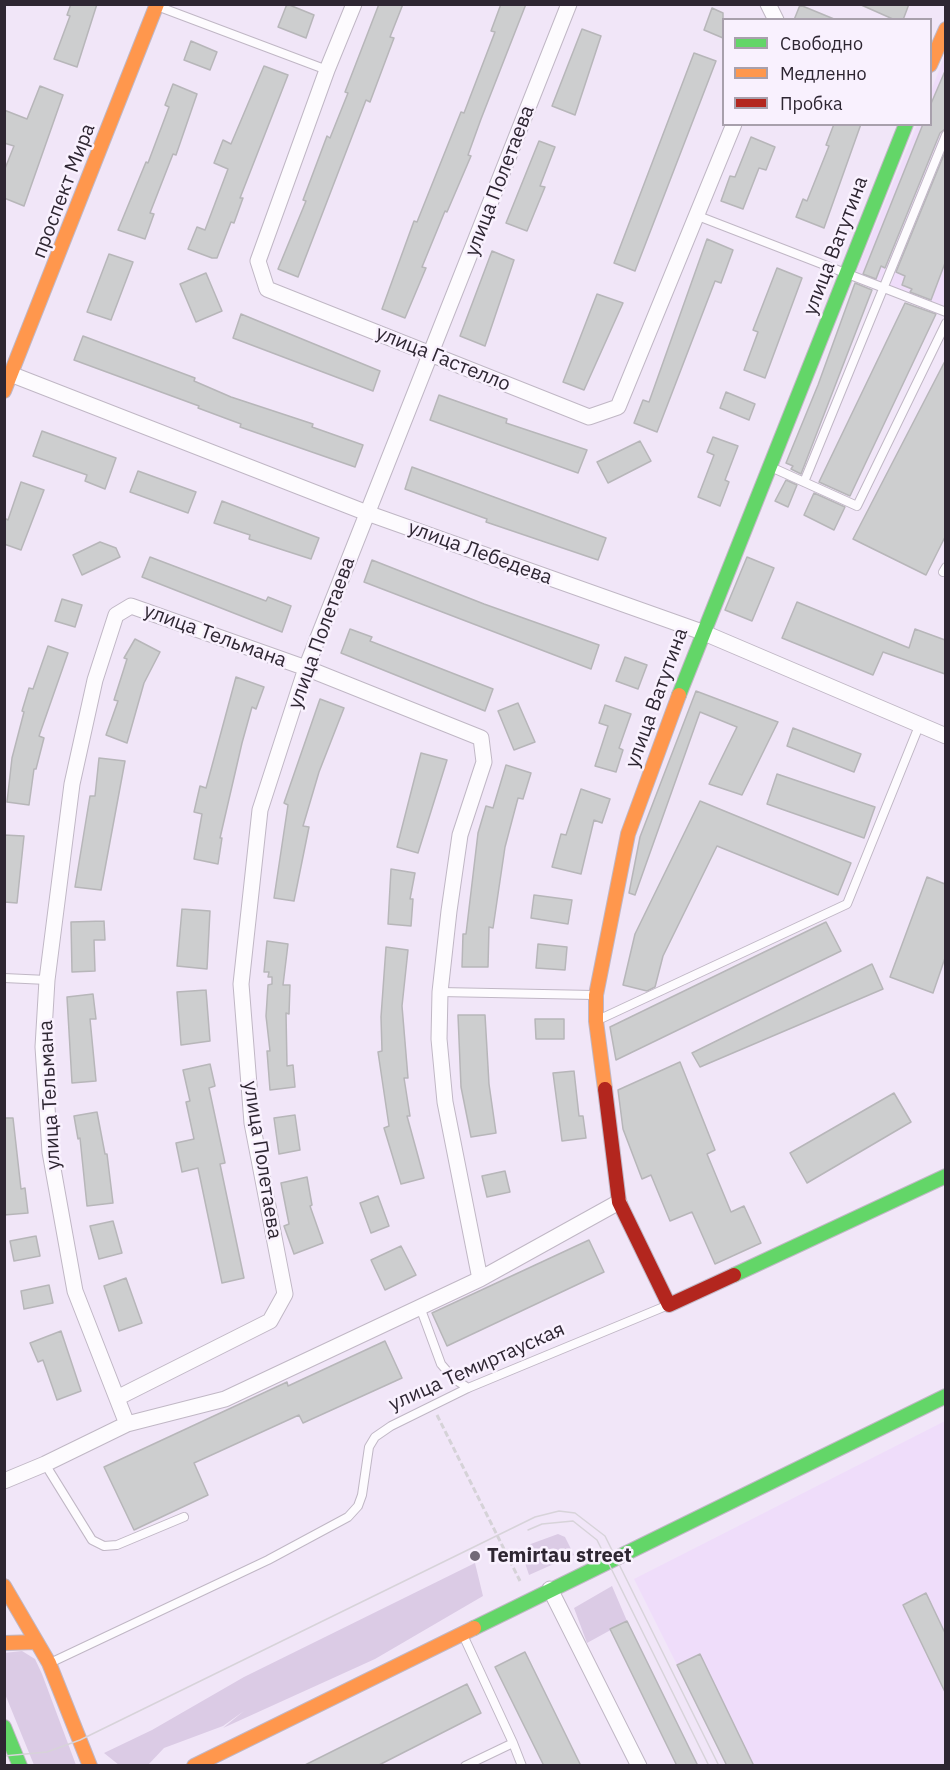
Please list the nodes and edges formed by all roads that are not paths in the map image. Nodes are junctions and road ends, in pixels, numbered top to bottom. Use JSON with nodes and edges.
{"nodes":[{"id":1,"x":354,"y":4,"type":"edge"},
{"id":2,"x":569,"y":4,"type":"edge"},
{"id":3,"x":768,"y":4,"type":"edge"},
{"id":4,"x":157,"y":5,"type":"edge"},
{"id":5,"x":775,"y":18,"type":"edge"},
{"id":6,"x":945,"y":29,"type":"edge"},
{"id":7,"x":932,"y":60,"type":"edge"},
{"id":8,"x":327,"y":70,"type":"junction"},
{"id":9,"x":733,"y":126,"type":"edge"},
{"id":10,"x":905,"y":126,"type":"edge"},
{"id":11,"x":945,"y":135,"type":"edge"},
{"id":12,"x":698,"y":216,"type":"junction"},
{"id":13,"x":845,"y":272,"type":"junction"},
{"id":14,"x":884,"y":287,"type":"junction"},
{"id":15,"x":945,"y":312,"type":"edge"},
{"id":16,"x":945,"y":322,"type":"edge"},
{"id":17,"x":432,"y":354,"type":"junction"},
{"id":18,"x":13,"y":375,"type":"junction"},
{"id":19,"x":4,"y":391,"type":"edge"},
{"id":20,"x":771,"y":466,"type":"junction"},
{"id":21,"x":804,"y":482,"type":"junction"},
{"id":22,"x":367,"y":513,"type":"junction"},
{"id":23,"x":702,"y":632,"type":"junction"},
{"id":24,"x":306,"y":668,"type":"junction"},
{"id":25,"x":919,"y":726,"type":"junction"},
{"id":26,"x":945,"y":736,"type":"edge"},
{"id":27,"x":4,"y":978,"type":"edge"},
{"id":28,"x":46,"y":980,"type":"junction"},
{"id":29,"x":440,"y":992,"type":"junction"},
{"id":30,"x":596,"y":995,"type":"junction"},
{"id":31,"x":596,"y":1021,"type":"junction"},
{"id":32,"x":945,"y":1176,"type":"edge"},
{"id":33,"x":619,"y":1202,"type":"junction"},
{"id":34,"x":480,"y":1279,"type":"junction"},
{"id":35,"x":669,"y":1305,"type":"junction"},
{"id":36,"x":420,"y":1307,"type":"junction"},
{"id":37,"x":468,"y":1388,"type":"junction"},
{"id":38,"x":945,"y":1396,"type":"edge"},
{"id":39,"x":117,"y":1398,"type":"junction"},
{"id":40,"x":127,"y":1424,"type":"junction"},
{"id":41,"x":45,"y":1464,"type":"junction"},
{"id":42,"x":4,"y":1481,"type":"edge"},
{"id":43,"x":184,"y":1516,"type":"dead end"},
{"id":44,"x":4,"y":1586,"type":"edge"},
{"id":45,"x":550,"y":1589,"type":"junction"},
{"id":46,"x":461,"y":1632,"type":"junction"},
{"id":47,"x":4,"y":1642,"type":"edge"},
{"id":48,"x":36,"y":1642,"type":"junction"},
{"id":49,"x":49,"y":1663,"type":"junction"},
{"id":50,"x":4,"y":1727,"type":"edge"},
{"id":51,"x":513,"y":1743,"type":"junction"},
{"id":52,"x":20,"y":1766,"type":"edge"},
{"id":53,"x":90,"y":1766,"type":"edge"},
{"id":54,"x":194,"y":1766,"type":"edge"},
{"id":55,"x":465,"y":1766,"type":"edge"},
{"id":56,"x":522,"y":1766,"type":"edge"},
{"id":57,"x":639,"y":1766,"type":"edge"}],
"edges":[{"from":1,"to":8,"type":"street","name":"улица Гастелло"},
{"from":2,"to":17,"type":"street","name":"улица Полетаева"},
{"from":3,"to":5,"type":"street"},
{"from":4,"to":8,"type":"lane"},
{"from":4,"to":18,"type":"street","name":"проспект Мира"},
{"from":6,"to":7,"type":"street"},
{"from":8,"to":17,"type":"street","name":"улица Гастелло"},
{"from":9,"to":12,"type":"street","name":"улица Гастелло"},
{"from":10,"to":13,"type":"street","name":"улица Ватутина"},
{"from":11,"to":14,"type":"lane"},
{"from":12,"to":13,"type":"lane"},
{"from":12,"to":17,"type":"street","name":"улица Гастелло"},
{"from":13,"to":14,"type":"lane"},
{"from":13,"to":20,"type":"street","name":"улица Ватутина"},
{"from":14,"to":15,"type":"lane"},
{"from":14,"to":21,"type":"lane"},
{"from":16,"to":21,"type":"lane"},
{"from":17,"to":22,"type":"street","name":"улица Полетаева"},
{"from":18,"to":19,"type":"street","name":"проспект Мира"},
{"from":18,"to":22,"type":"street","name":"улица Лебедева"},
{"from":20,"to":21,"type":"lane"},
{"from":20,"to":23,"type":"street","name":"улица Ватутина"},
{"from":22,"to":23,"type":"street","name":"улица Лебедева"},
{"from":22,"to":24,"type":"street","name":"улица Полетаева"},
{"from":23,"to":25,"type":"street","name":"улица Лебедева"},
{"from":23,"to":30,"type":"street","name":"улица Ватутина"},
{"from":24,"to":28,"type":"street","name":"улица Тельмана"},
{"from":24,"to":29,"type":"street","name":"улица Тельмана"},
{"from":24,"to":39,"type":"street","name":"улица Полетаева"},
{"from":25,"to":26,"type":"street","name":"улица Лебедева"},
{"from":25,"to":31,"type":"lane"},
{"from":27,"to":28,"type":"lane"},
{"from":28,"to":39,"type":"street","name":"улица Тельмана"},
{"from":29,"to":30,"type":"lane"},
{"from":29,"to":34,"type":"street","name":"улица Тельмана"},
{"from":30,"to":31,"type":"street","name":"улица Ватутина"},
{"from":31,"to":33,"type":"street","name":"улица Ватутина"},
{"from":32,"to":35,"type":"street","name":"улица Темиртауская"},
{"from":33,"to":34,"type":"street"},
{"from":33,"to":35,"type":"street","name":"улица Ватутина"},
{"from":34,"to":36,"type":"street"},
{"from":35,"to":37,"type":"lane","name":"улица Темиртауская"},
{"from":36,"to":37,"type":"lane"},
{"from":36,"to":40,"type":"street"},
{"from":37,"to":49,"type":"lane","name":"улица Темиртауская"},
{"from":38,"to":45,"type":"street"},
{"from":39,"to":40,"type":"street","name":"улица Тельмана"},
{"from":40,"to":41,"type":"street"},
{"from":41,"to":42,"type":"street"},
{"from":41,"to":43,"type":"lane"},
{"from":44,"to":48,"type":"street"},
{"from":45,"to":46,"type":"street"},
{"from":45,"to":57,"type":"street"},
{"from":46,"to":51,"type":"lane"},
{"from":46,"to":54,"type":"street"},
{"from":47,"to":48,"type":"street"},
{"from":48,"to":49,"type":"street"},
{"from":49,"to":53,"type":"street"},
{"from":50,"to":52,"type":"street"},
{"from":51,"to":55,"type":"lane"},
{"from":51,"to":56,"type":"lane"}]}
